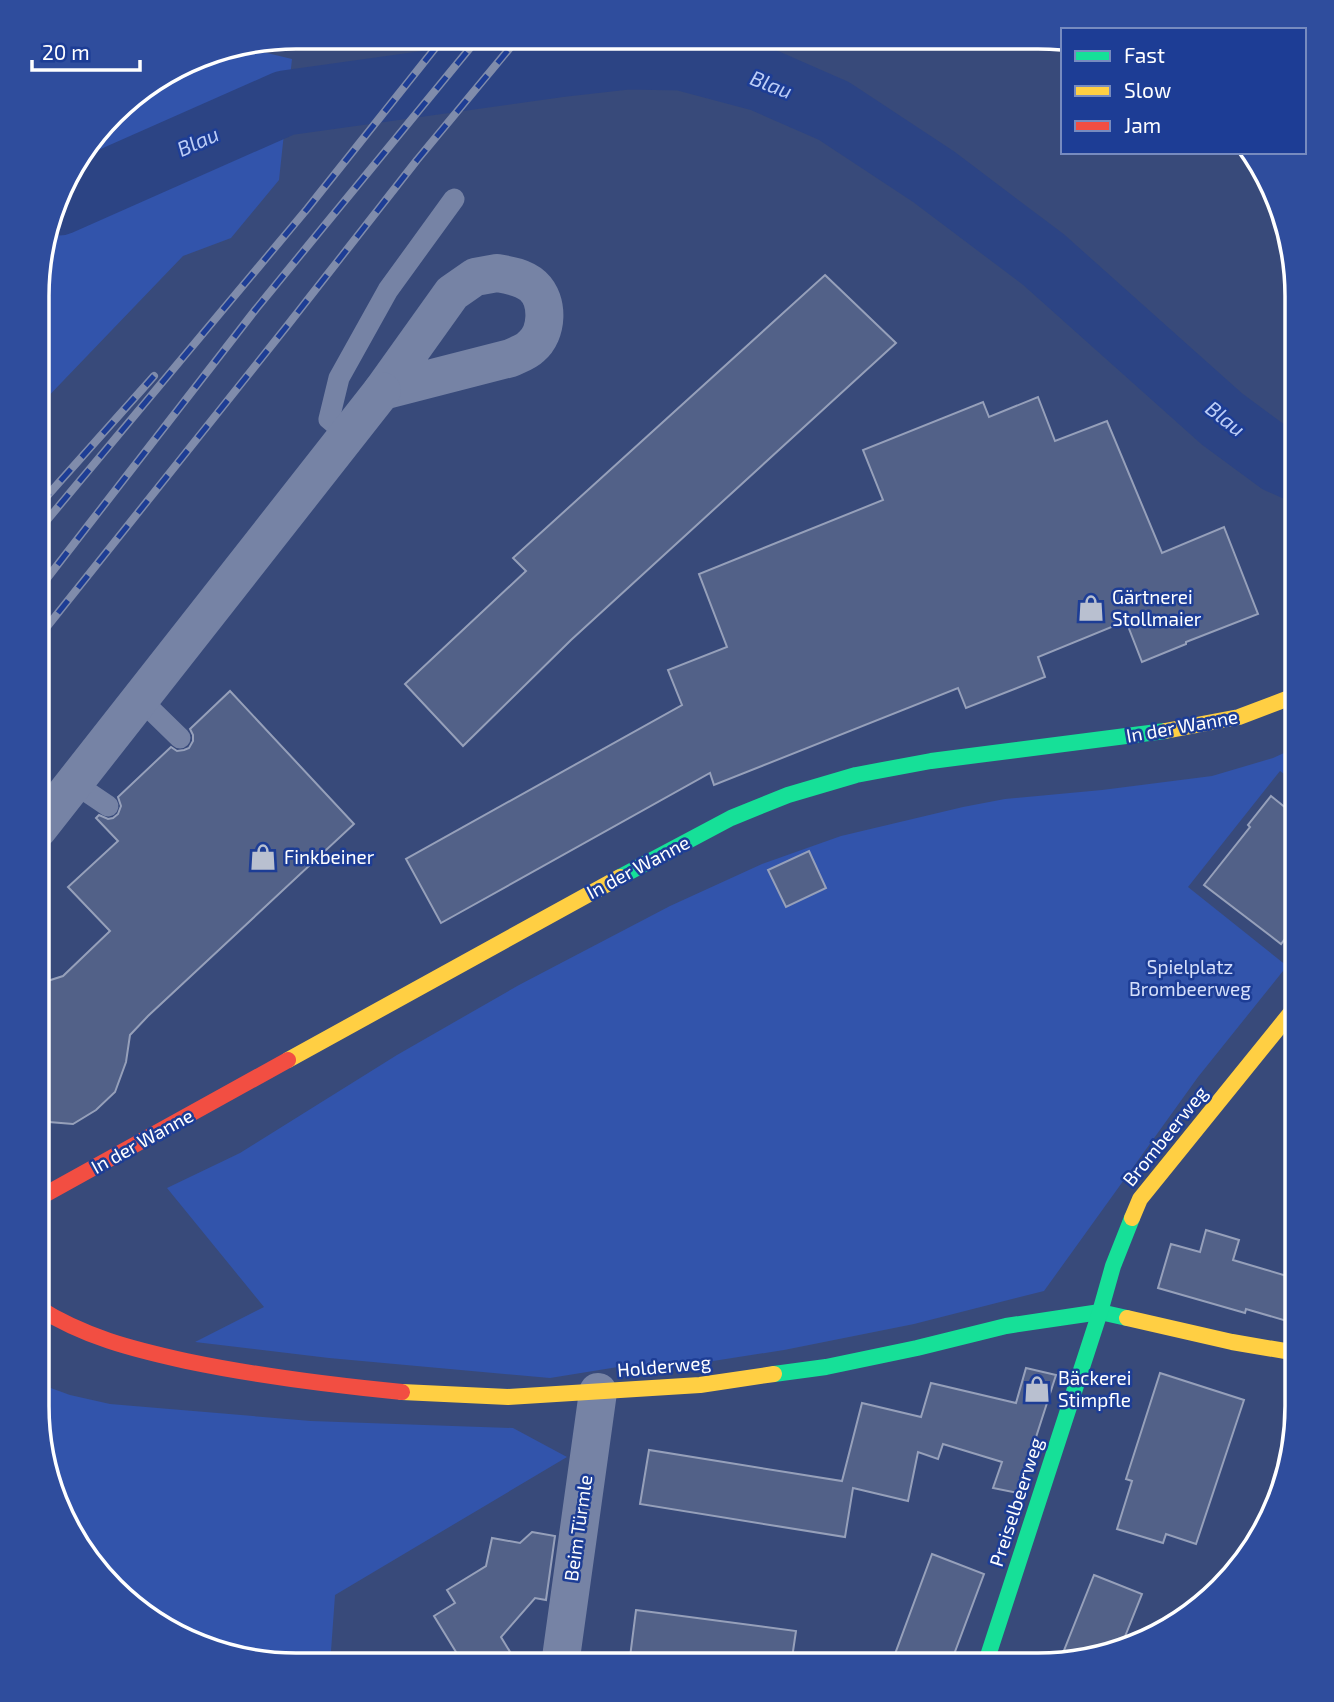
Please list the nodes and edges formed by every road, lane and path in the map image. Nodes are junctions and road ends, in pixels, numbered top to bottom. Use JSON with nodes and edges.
{"nodes":[{"id":1,"x":454,"y":200,"type":"dead end"},
{"id":2,"x":382,"y":391,"type":"dead end"},
{"id":3,"x":348,"y":435,"type":"junction"},
{"id":4,"x":140,"y":699,"type":"junction"},
{"id":5,"x":1285,"y":700,"type":"edge"},
{"id":6,"x":180,"y":738,"type":"dead end"},
{"id":7,"x":74,"y":783,"type":"junction"},
{"id":8,"x":108,"y":806,"type":"dead end"},
{"id":9,"x":49,"y":815,"type":"edge"},
{"id":10,"x":1284,"y":1021,"type":"edge"},
{"id":11,"x":49,"y":1192,"type":"edge"},
{"id":12,"x":1100,"y":1312,"type":"junction"},
{"id":13,"x":49,"y":1314,"type":"edge"},
{"id":14,"x":1284,"y":1351,"type":"edge"},
{"id":15,"x":597,"y":1392,"type":"junction"},
{"id":16,"x":989,"y":1652,"type":"edge"},
{"id":17,"x":562,"y":1653,"type":"edge"}],
"edges":[{"from":1,"to":3,"type":"lane"},
{"from":2,"to":3,"type":"street"},
{"from":3,"to":4,"type":"street"},
{"from":4,"to":6,"type":"lane"},
{"from":4,"to":7,"type":"street"},
{"from":5,"to":11,"type":"street","name":"In der Wanne"},
{"from":7,"to":8,"type":"lane"},
{"from":7,"to":9,"type":"street"},
{"from":10,"to":12,"type":"street","name":"Brombeerweg"},
{"from":12,"to":14,"type":"street","name":"Holderweg"},
{"from":12,"to":15,"type":"street","name":"Holderweg"},
{"from":12,"to":16,"type":"street","name":"Preiselbeerweg"},
{"from":13,"to":15,"type":"street","name":"Holderweg"},
{"from":15,"to":17,"type":"street","name":"Beim Türmle"}]}
